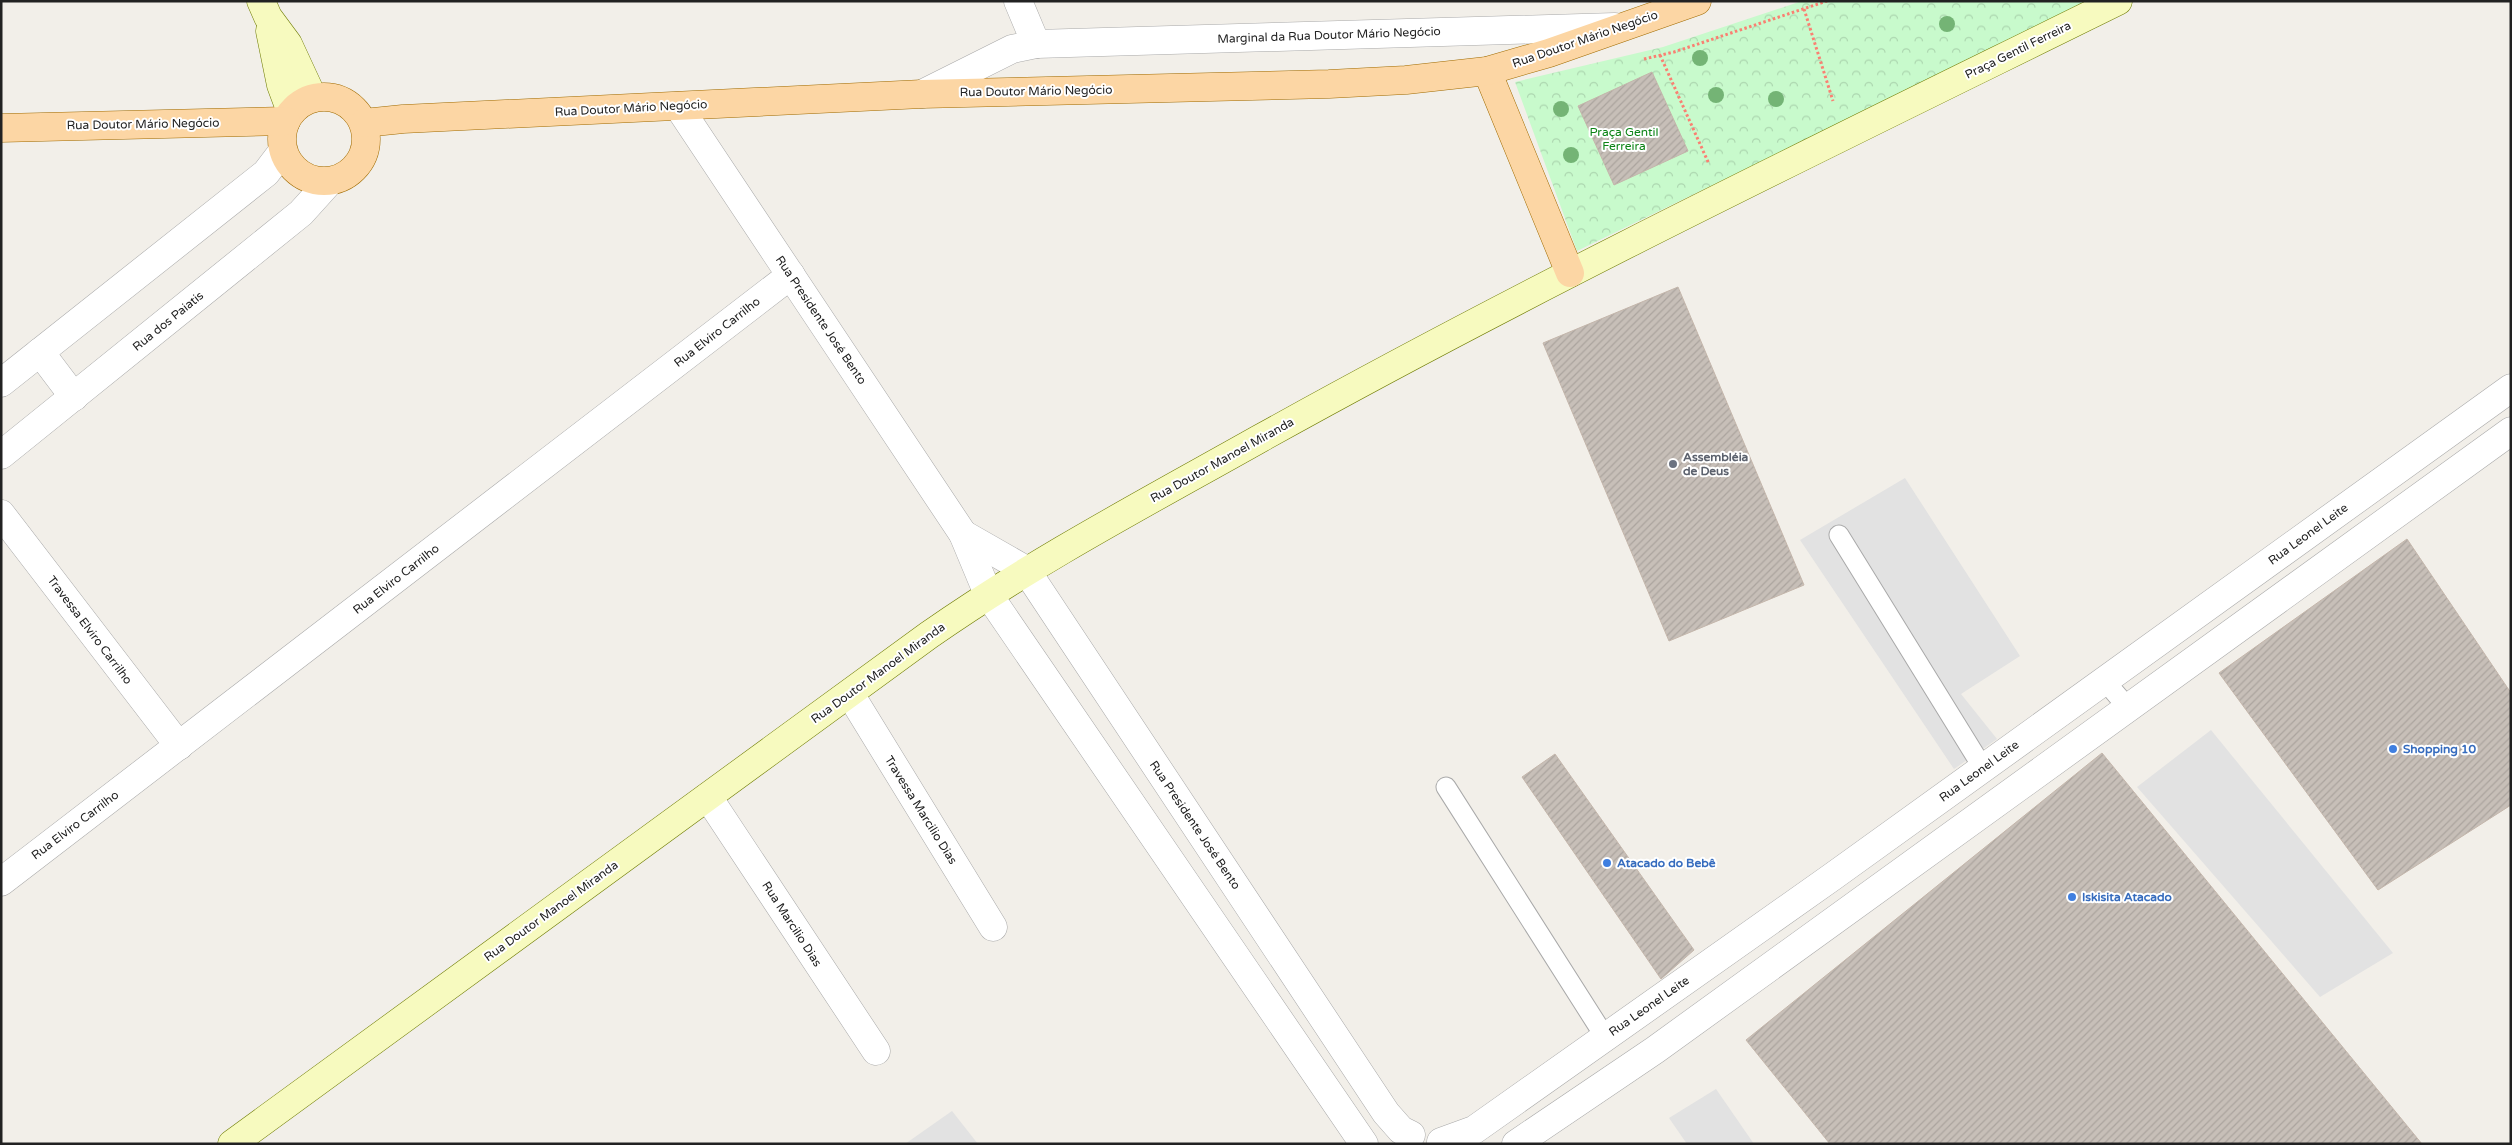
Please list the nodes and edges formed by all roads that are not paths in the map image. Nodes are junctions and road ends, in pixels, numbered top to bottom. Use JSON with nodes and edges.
{"nodes":[{"id":1,"x":1018,"y":1,"type":"edge"},
{"id":2,"x":1697,"y":1,"type":"edge"},
{"id":3,"x":2118,"y":1,"type":"edge"},
{"id":4,"x":264,"y":9,"type":"edge"},
{"id":5,"x":1646,"y":9,"type":"edge"},
{"id":6,"x":1622,"y":27,"type":"junction"},
{"id":7,"x":1036,"y":44,"type":"junction"},
{"id":8,"x":1487,"y":71,"type":"junction"},
{"id":9,"x":922,"y":94,"type":"junction"},
{"id":10,"x":678,"y":106,"type":"junction"},
{"id":11,"x":297,"y":110,"type":"junction"},
{"id":12,"x":364,"y":124,"type":"junction"},
{"id":13,"x":1,"y":128,"type":"edge"},
{"id":14,"x":282,"y":152,"type":"junction"},
{"id":15,"x":330,"y":182,"type":"junction"},
{"id":16,"x":1570,"y":273,"type":"junction"},
{"id":17,"x":791,"y":275,"type":"junction"},
{"id":18,"x":40,"y":352,"type":"junction"},
{"id":19,"x":1,"y":383,"type":"edge"},
{"id":20,"x":2511,"y":388,"type":"edge"},
{"id":21,"x":74,"y":397,"type":"junction"},
{"id":22,"x":2511,"y":431,"type":"edge"},
{"id":23,"x":1,"y":455,"type":"edge"},
{"id":24,"x":2380,"y":482,"type":"junction"},
{"id":25,"x":2406,"y":507,"type":"junction"},
{"id":26,"x":1,"y":514,"type":"edge"},
{"id":27,"x":963,"y":534,"type":"junction"},
{"id":28,"x":1839,"y":535,"type":"dead end"},
{"id":29,"x":1026,"y":570,"type":"junction"},
{"id":30,"x":988,"y":594,"type":"junction"},
{"id":31,"x":2105,"y":681,"type":"junction"},
{"id":32,"x":850,"y":694,"type":"junction"},
{"id":33,"x":2128,"y":708,"type":"junction"},
{"id":34,"x":179,"y":746,"type":"junction"},
{"id":35,"x":1983,"y":768,"type":"junction"},
{"id":36,"x":1446,"y":787,"type":"dead end"},
{"id":37,"x":708,"y":797,"type":"junction"},
{"id":38,"x":1832,"y":877,"type":"junction"},
{"id":39,"x":1,"y":882,"type":"edge"},
{"id":40,"x":1852,"y":907,"type":"junction"},
{"id":41,"x":993,"y":927,"type":"dead end"},
{"id":42,"x":1605,"y":1037,"type":"junction"},
{"id":43,"x":876,"y":1051,"type":"dead end"},
{"id":44,"x":1399,"y":1139,"type":"edge"},
{"id":45,"x":1442,"y":1143,"type":"edge"},
{"id":46,"x":232,"y":1144,"type":"edge"},
{"id":47,"x":1364,"y":1144,"type":"edge"},
{"id":48,"x":1516,"y":1144,"type":"edge"}],
"edges":[{"from":1,"to":7,"type":"street"},
{"from":2,"to":5,"type":"main road","name":"Rua Doutor Mário Negócio"},
{"from":3,"to":16,"type":"main road","name":"Praça Gentil Ferreira"},
{"from":4,"to":11,"type":"main road"},
{"from":5,"to":6,"type":"main road","name":"Rua Doutor Mário Negócio"},
{"from":6,"to":7,"type":"street","name":"Marginal da Rua Doutor Mário Negócio"},
{"from":6,"to":8,"type":"main road","name":"Rua Doutor Mário Negócio"},
{"from":7,"to":9,"type":"street","name":"Marginal da Rua Doutor Mário Negócio"},
{"from":8,"to":9,"type":"main road","name":"Rua Doutor Mário Negócio"},
{"from":8,"to":16,"type":"main road"},
{"from":9,"to":10,"type":"main road","name":"Rua Doutor Mário Negócio"},
{"from":10,"to":12,"type":"main road","name":"Rua Doutor Mário Negócio"},
{"from":10,"to":17,"type":"street","name":"Rua Presidente José Bento"},
{"from":11,"to":12,"type":"main road"},
{"from":11,"to":13,"type":"main road","name":"Rua Doutor Mário Negócio"},
{"from":11,"to":14,"type":"main road"},
{"from":12,"to":15,"type":"main road"},
{"from":14,"to":15,"type":"main road"},
{"from":14,"to":18,"type":"street"},
{"from":15,"to":21,"type":"street","name":"Rua dos Paiatis"},
{"from":16,"to":29,"type":"main road","name":"Rua Doutor Manoel Miranda"},
{"from":17,"to":27,"type":"street","name":"Rua Presidente José Bento"},
{"from":17,"to":34,"type":"street","name":"Rua Elviro Carrilho"},
{"from":18,"to":19,"type":"street"},
{"from":18,"to":21,"type":"street"},
{"from":20,"to":24,"type":"street","name":"Rua Leonel Leite"},
{"from":21,"to":23,"type":"street","name":"Rua dos Paiatis"},
{"from":22,"to":25,"type":"street"},
{"from":24,"to":25,"type":"street"},
{"from":24,"to":31,"type":"street","name":"Rua Leonel Leite"},
{"from":25,"to":33,"type":"street"},
{"from":26,"to":34,"type":"street","name":"Travessa Elviro Carrilho"},
{"from":27,"to":29,"type":"street","name":"Rua Presidente José Bento"},
{"from":27,"to":30,"type":"street","name":"Rua Presidente José Bento"},
{"from":28,"to":35,"type":"lane"},
{"from":29,"to":30,"type":"main road","name":"Rua Doutor Manoel Miranda"},
{"from":29,"to":44,"type":"street","name":"Rua Presidente José Bento"},
{"from":30,"to":32,"type":"main road","name":"Rua Doutor Manoel Miranda"},
{"from":30,"to":47,"type":"street","name":"Rua Presidente José Bento"},
{"from":31,"to":33,"type":"lane"},
{"from":31,"to":35,"type":"street","name":"Rua Leonel Leite"},
{"from":32,"to":37,"type":"main road","name":"Rua Doutor Manoel Miranda"},
{"from":32,"to":41,"type":"street","name":"Travessa Marcilio Dias"},
{"from":33,"to":40,"type":"street"},
{"from":34,"to":39,"type":"street","name":"Rua Elviro Carrilho"},
{"from":35,"to":38,"type":"street","name":"Rua Leonel Leite"},
{"from":36,"to":42,"type":"lane"},
{"from":37,"to":43,"type":"street","name":"Rua Marcilio Dias"},
{"from":37,"to":46,"type":"main road","name":"Rua Doutor Manoel Miranda"},
{"from":38,"to":40,"type":"street"},
{"from":38,"to":42,"type":"street","name":"Rua Leonel Leite"},
{"from":40,"to":48,"type":"street"},
{"from":42,"to":45,"type":"street","name":"Rua Leonel Leite"},
{"from":44,"to":45,"type":"street"}]}
